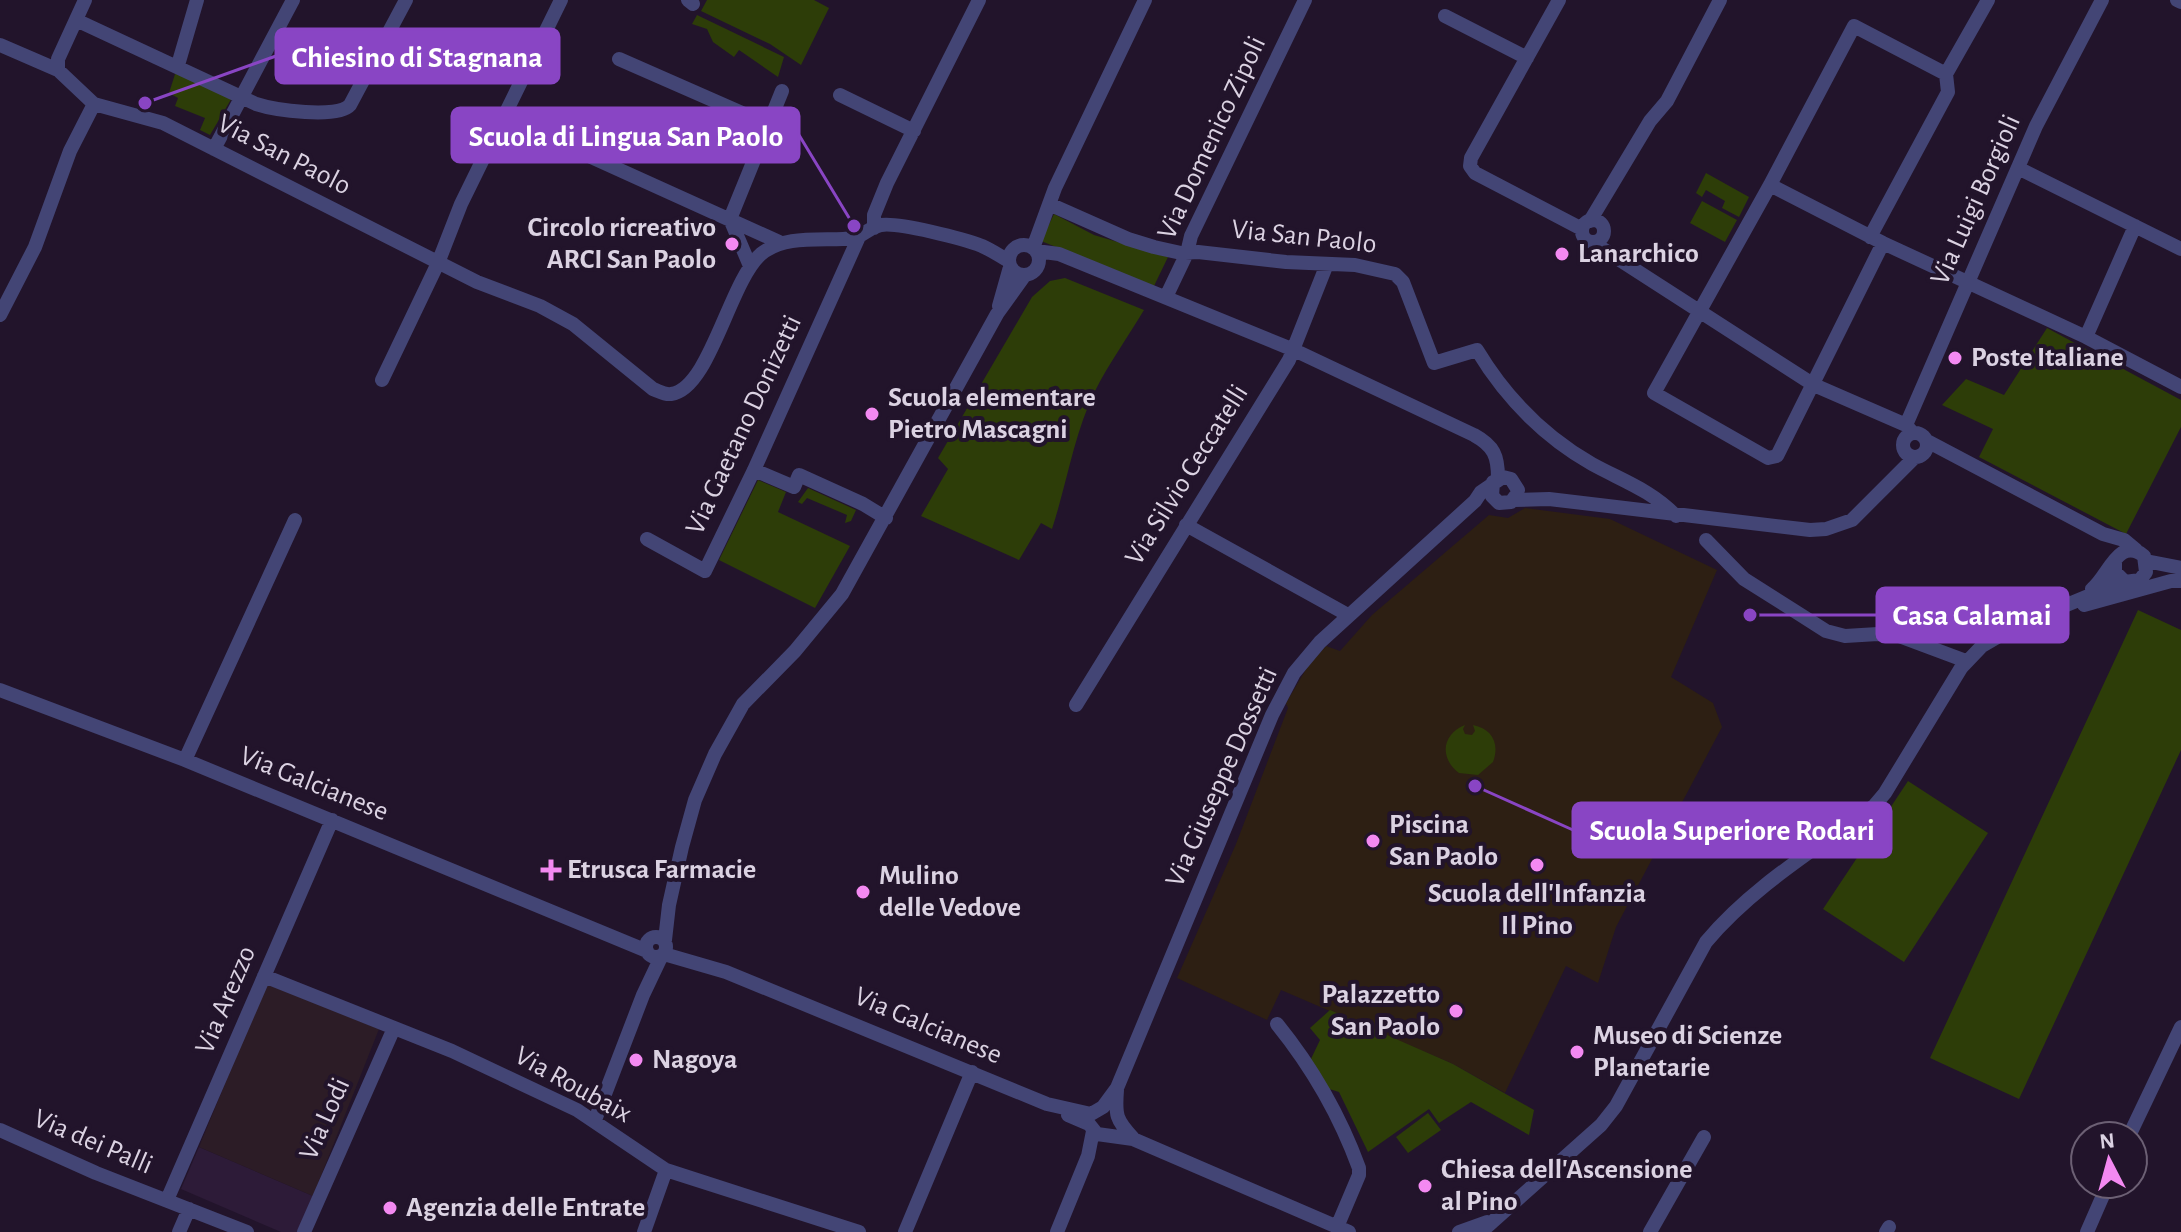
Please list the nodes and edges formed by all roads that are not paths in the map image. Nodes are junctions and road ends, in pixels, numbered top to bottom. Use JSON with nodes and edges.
{"nodes":[{"id":1,"x":85,"y":0,"type":"edge"},
{"id":2,"x":197,"y":0,"type":"edge"},
{"id":3,"x":293,"y":0,"type":"edge"},
{"id":4,"x":406,"y":0,"type":"edge"},
{"id":5,"x":561,"y":0,"type":"edge"},
{"id":6,"x":979,"y":0,"type":"edge"},
{"id":7,"x":1145,"y":0,"type":"edge"},
{"id":8,"x":1305,"y":0,"type":"edge"},
{"id":9,"x":1559,"y":0,"type":"edge"},
{"id":10,"x":1720,"y":0,"type":"edge"},
{"id":11,"x":1988,"y":0,"type":"edge"},
{"id":12,"x":2102,"y":0,"type":"edge"},
{"id":13,"x":1445,"y":16,"type":"dead end"},
{"id":14,"x":76,"y":20,"type":"junction"},
{"id":15,"x":0,"y":45,"type":"edge"},
{"id":16,"x":1527,"y":58,"type":"junction"},
{"id":17,"x":619,"y":59,"type":"dead end"},
{"id":18,"x":178,"y":65,"type":"junction"},
{"id":19,"x":58,"y":70,"type":"junction"},
{"id":20,"x":1946,"y":74,"type":"junction"},
{"id":21,"x":782,"y":91,"type":"dead end"},
{"id":22,"x":840,"y":95,"type":"dead end"},
{"id":23,"x":240,"y":97,"type":"junction"},
{"id":24,"x":94,"y":104,"type":"junction"},
{"id":25,"x":505,"y":118,"type":"junction"},
{"id":26,"x":767,"y":124,"type":"junction"},
{"id":27,"x":914,"y":131,"type":"junction"},
{"id":28,"x":214,"y":149,"type":"junction"},
{"id":29,"x":2018,"y":168,"type":"junction"},
{"id":30,"x":1770,"y":185,"type":"junction"},
{"id":31,"x":1049,"y":204,"type":"junction"},
{"id":32,"x":730,"y":219,"type":"junction"},
{"id":33,"x":1586,"y":225,"type":"junction"},
{"id":34,"x":2135,"y":226,"type":"junction"},
{"id":35,"x":874,"y":228,"type":"junction"},
{"id":36,"x":858,"y":239,"type":"junction"},
{"id":37,"x":1877,"y":240,"type":"junction"},
{"id":38,"x":779,"y":242,"type":"junction"},
{"id":39,"x":2181,"y":249,"type":"edge"},
{"id":40,"x":1187,"y":253,"type":"junction"},
{"id":41,"x":1036,"y":254,"type":"junction"},
{"id":42,"x":1011,"y":260,"type":"junction"},
{"id":43,"x":438,"y":263,"type":"junction"},
{"id":44,"x":1327,"y":264,"type":"junction"},
{"id":45,"x":750,"y":266,"type":"junction"},
{"id":46,"x":1025,"y":275,"type":"junction"},
{"id":47,"x":1967,"y":284,"type":"junction"},
{"id":48,"x":1166,"y":297,"type":"junction"},
{"id":49,"x":1700,"y":309,"type":"junction"},
{"id":50,"x":997,"y":314,"type":"junction"},
{"id":51,"x":0,"y":315,"type":"edge"},
{"id":52,"x":2086,"y":337,"type":"junction"},
{"id":53,"x":1294,"y":350,"type":"junction"},
{"id":54,"x":382,"y":380,"type":"dead end"},
{"id":55,"x":1814,"y":385,"type":"junction"},
{"id":56,"x":2181,"y":387,"type":"edge"},
{"id":57,"x":1910,"y":444,"type":"junction"},
{"id":58,"x":1966,"y":462,"type":"junction"},
{"id":59,"x":754,"y":470,"type":"junction"},
{"id":60,"x":1496,"y":480,"type":"junction"},
{"id":61,"x":1516,"y":495,"type":"junction"},
{"id":62,"x":1495,"y":500,"type":"junction"},
{"id":63,"x":1475,"y":501,"type":"junction"},
{"id":64,"x":1676,"y":516,"type":"junction"},
{"id":65,"x":886,"y":518,"type":"junction"},
{"id":66,"x":295,"y":520,"type":"dead end"},
{"id":67,"x":1186,"y":525,"type":"junction"},
{"id":68,"x":2103,"y":534,"type":"junction"},
{"id":69,"x":647,"y":539,"type":"dead end"},
{"id":70,"x":1706,"y":540,"type":"dead end"},
{"id":71,"x":2141,"y":556,"type":"junction"},
{"id":72,"x":2116,"y":559,"type":"junction"},
{"id":73,"x":2181,"y":570,"type":"edge"},
{"id":74,"x":2121,"y":580,"type":"junction"},
{"id":75,"x":2140,"y":580,"type":"junction"},
{"id":76,"x":2181,"y":581,"type":"edge"},
{"id":77,"x":2083,"y":597,"type":"junction"},
{"id":78,"x":2056,"y":608,"type":"junction"},
{"id":79,"x":1348,"y":615,"type":"junction"},
{"id":80,"x":1966,"y":661,"type":"junction"},
{"id":81,"x":0,"y":690,"type":"edge"},
{"id":82,"x":1076,"y":705,"type":"dead end"},
{"id":83,"x":185,"y":760,"type":"junction"},
{"id":84,"x":332,"y":820,"type":"junction"},
{"id":85,"x":657,"y":947,"type":"junction"},
{"id":86,"x":264,"y":976,"type":"junction"},
{"id":87,"x":1277,"y":1024,"type":"dead end"},
{"id":88,"x":2181,"y":1027,"type":"edge"},
{"id":89,"x":394,"y":1028,"type":"junction"},
{"id":90,"x":972,"y":1072,"type":"junction"},
{"id":91,"x":595,"y":1120,"type":"junction"},
{"id":92,"x":2137,"y":1120,"type":"edge"},
{"id":93,"x":1103,"y":1123,"type":"junction"},
{"id":94,"x":0,"y":1130,"type":"edge"},
{"id":95,"x":1704,"y":1137,"type":"dead end"},
{"id":96,"x":666,"y":1170,"type":"junction"},
{"id":97,"x":167,"y":1200,"type":"junction"},
{"id":98,"x":2101,"y":1200,"type":"edge"},
{"id":99,"x":189,"y":1209,"type":"junction"},
{"id":100,"x":1486,"y":1226,"type":"edge"},
{"id":101,"x":1343,"y":1230,"type":"edge"},
{"id":102,"x":179,"y":1232,"type":"edge"},
{"id":103,"x":247,"y":1232,"type":"edge"},
{"id":104,"x":304,"y":1232,"type":"edge"},
{"id":105,"x":644,"y":1232,"type":"edge"},
{"id":106,"x":859,"y":1232,"type":"edge"},
{"id":107,"x":905,"y":1232,"type":"edge"},
{"id":108,"x":1057,"y":1232,"type":"edge"},
{"id":109,"x":1459,"y":1232,"type":"edge"},
{"id":110,"x":1650,"y":1232,"type":"edge"},
{"id":111,"x":2087,"y":1232,"type":"edge"}],
"edges":[{"from":1,"to":14,"type":"street"},
{"from":2,"to":18,"type":"street"},
{"from":3,"to":23,"type":"street"},
{"from":4,"to":23,"type":"street"},
{"from":5,"to":25,"type":"street"},
{"from":6,"to":27,"type":"street"},
{"from":7,"to":31,"type":"street"},
{"from":8,"to":40,"type":"street","name":"Via Domenico Zipoli"},
{"from":9,"to":16,"type":"street"},
{"from":10,"to":33,"type":"street"},
{"from":11,"to":20,"type":"street"},
{"from":12,"to":29,"type":"street","name":"Via Luigi Borgioli"},
{"from":13,"to":16,"type":"street"},
{"from":14,"to":18,"type":"street"},
{"from":14,"to":19,"type":"street"},
{"from":15,"to":19,"type":"street"},
{"from":16,"to":33,"type":"street"},
{"from":17,"to":26,"type":"street"},
{"from":18,"to":23,"type":"street"},
{"from":19,"to":24,"type":"street"},
{"from":20,"to":30,"type":"street"},
{"from":20,"to":37,"type":"street"},
{"from":21,"to":26,"type":"street"},
{"from":22,"to":27,"type":"street"},
{"from":23,"to":28,"type":"street"},
{"from":24,"to":28,"type":"street","name":"Via San Paolo"},
{"from":24,"to":51,"type":"street"},
{"from":25,"to":32,"type":"street"},
{"from":25,"to":43,"type":"street"},
{"from":26,"to":32,"type":"street"},
{"from":27,"to":35,"type":"street"},
{"from":28,"to":43,"type":"street","name":"Via San Paolo"},
{"from":29,"to":34,"type":"street"},
{"from":29,"to":47,"type":"street","name":"Via Luigi Borgioli"},
{"from":30,"to":37,"type":"street"},
{"from":30,"to":49,"type":"street"},
{"from":31,"to":40,"type":"street","name":"Via San Paolo"},
{"from":31,"to":41,"type":"street"},
{"from":32,"to":38,"type":"street"},
{"from":32,"to":45,"type":"street"},
{"from":33,"to":49,"type":"street"},
{"from":34,"to":39,"type":"street"},
{"from":34,"to":52,"type":"street"},
{"from":35,"to":36,"type":"street"},
{"from":35,"to":42,"type":"street"},
{"from":36,"to":38,"type":"street"},
{"from":36,"to":59,"type":"street","name":"Via Gaetano Donizetti"},
{"from":37,"to":47,"type":"street"},
{"from":37,"to":55,"type":"street"},
{"from":38,"to":45,"type":"street","name":"Via San Paolo"},
{"from":40,"to":44,"type":"street","name":"Via San Paolo"},
{"from":40,"to":48,"type":"street","name":"Via Domenico Zipoli"},
{"from":41,"to":42,"type":"street"},
{"from":41,"to":46,"type":"street"},
{"from":41,"to":48,"type":"street"},
{"from":42,"to":46,"type":"street"},
{"from":42,"to":50,"type":"street"},
{"from":43,"to":45,"type":"street","name":"Via San Paolo"},
{"from":43,"to":54,"type":"street"},
{"from":44,"to":53,"type":"street","name":"Via Silvio Ceccatelli"},
{"from":44,"to":64,"type":"street","name":"Via San Paolo"},
{"from":46,"to":50,"type":"street"},
{"from":47,"to":52,"type":"street"},
{"from":47,"to":57,"type":"street","name":"Via Luigi Borgioli"},
{"from":48,"to":53,"type":"street"},
{"from":49,"to":55,"type":"street"},
{"from":49,"to":55,"type":"street"},
{"from":50,"to":65,"type":"street"},
{"from":52,"to":56,"type":"street"},
{"from":53,"to":60,"type":"street"},
{"from":53,"to":67,"type":"street","name":"Via Silvio Ceccatelli"},
{"from":55,"to":57,"type":"street"},
{"from":57,"to":58,"type":"street"},
{"from":57,"to":58,"type":"street"},
{"from":57,"to":64,"type":"street"},
{"from":58,"to":68,"type":"street"},
{"from":59,"to":65,"type":"street"},
{"from":59,"to":69,"type":"street","name":"Via Gaetano Donizetti"},
{"from":60,"to":61,"type":"street"},
{"from":60,"to":62,"type":"street"},
{"from":60,"to":63,"type":"street","name":"Via Giuseppe Dossetti"},
{"from":61,"to":62,"type":"street"},
{"from":61,"to":64,"type":"street"},
{"from":62,"to":63,"type":"street"},
{"from":63,"to":79,"type":"street","name":"Via Giuseppe Dossetti"},
{"from":65,"to":85,"type":"street"},
{"from":66,"to":83,"type":"street"},
{"from":67,"to":79,"type":"street"},
{"from":67,"to":82,"type":"street","name":"Via Silvio Ceccatelli"},
{"from":68,"to":71,"type":"street"},
{"from":68,"to":72,"type":"street"},
{"from":70,"to":80,"type":"street"},
{"from":71,"to":72,"type":"street"},
{"from":71,"to":73,"type":"street"},
{"from":71,"to":75,"type":"street"},
{"from":72,"to":74,"type":"street"},
{"from":72,"to":77,"type":"street"},
{"from":73,"to":75,"type":"street"},
{"from":74,"to":75,"type":"street"},
{"from":74,"to":77,"type":"street"},
{"from":76,"to":78,"type":"street"},
{"from":77,"to":78,"type":"street"},
{"from":78,"to":80,"type":"street"},
{"from":79,"to":93,"type":"street","name":"Via Giuseppe Dossetti"},
{"from":80,"to":100,"type":"street"},
{"from":81,"to":83,"type":"street","name":"Via Galcianese"},
{"from":83,"to":84,"type":"street","name":"Via Galcianese"},
{"from":84,"to":85,"type":"street","name":"Via Galcianese"},
{"from":84,"to":86,"type":"street","name":"Via Arezzo"},
{"from":85,"to":90,"type":"street","name":"Via Galcianese"},
{"from":85,"to":91,"type":"street"},
{"from":86,"to":89,"type":"street","name":"Via Roubaix"},
{"from":86,"to":97,"type":"street","name":"Via Arezzo"},
{"from":87,"to":101,"type":"street"},
{"from":88,"to":92,"type":"street"},
{"from":89,"to":91,"type":"street","name":"Via Roubaix"},
{"from":89,"to":104,"type":"street","name":"Via Lodi"},
{"from":90,"to":93,"type":"street","name":"Via Galcianese"},
{"from":90,"to":107,"type":"street"},
{"from":91,"to":96,"type":"street","name":"Via Roubaix"},
{"from":93,"to":101,"type":"street","name":"Via Galcianese"},
{"from":93,"to":108,"type":"street"},
{"from":94,"to":97,"type":"street","name":"Via dei Palli"},
{"from":95,"to":110,"type":"street"},
{"from":96,"to":105,"type":"street"},
{"from":96,"to":106,"type":"street","name":"Via Roubaix"},
{"from":97,"to":99,"type":"street","name":"Via dei Palli"},
{"from":98,"to":111,"type":"street"},
{"from":99,"to":102,"type":"street"},
{"from":99,"to":103,"type":"street","name":"Via dei Palli"},
{"from":100,"to":109,"type":"street"}]}
